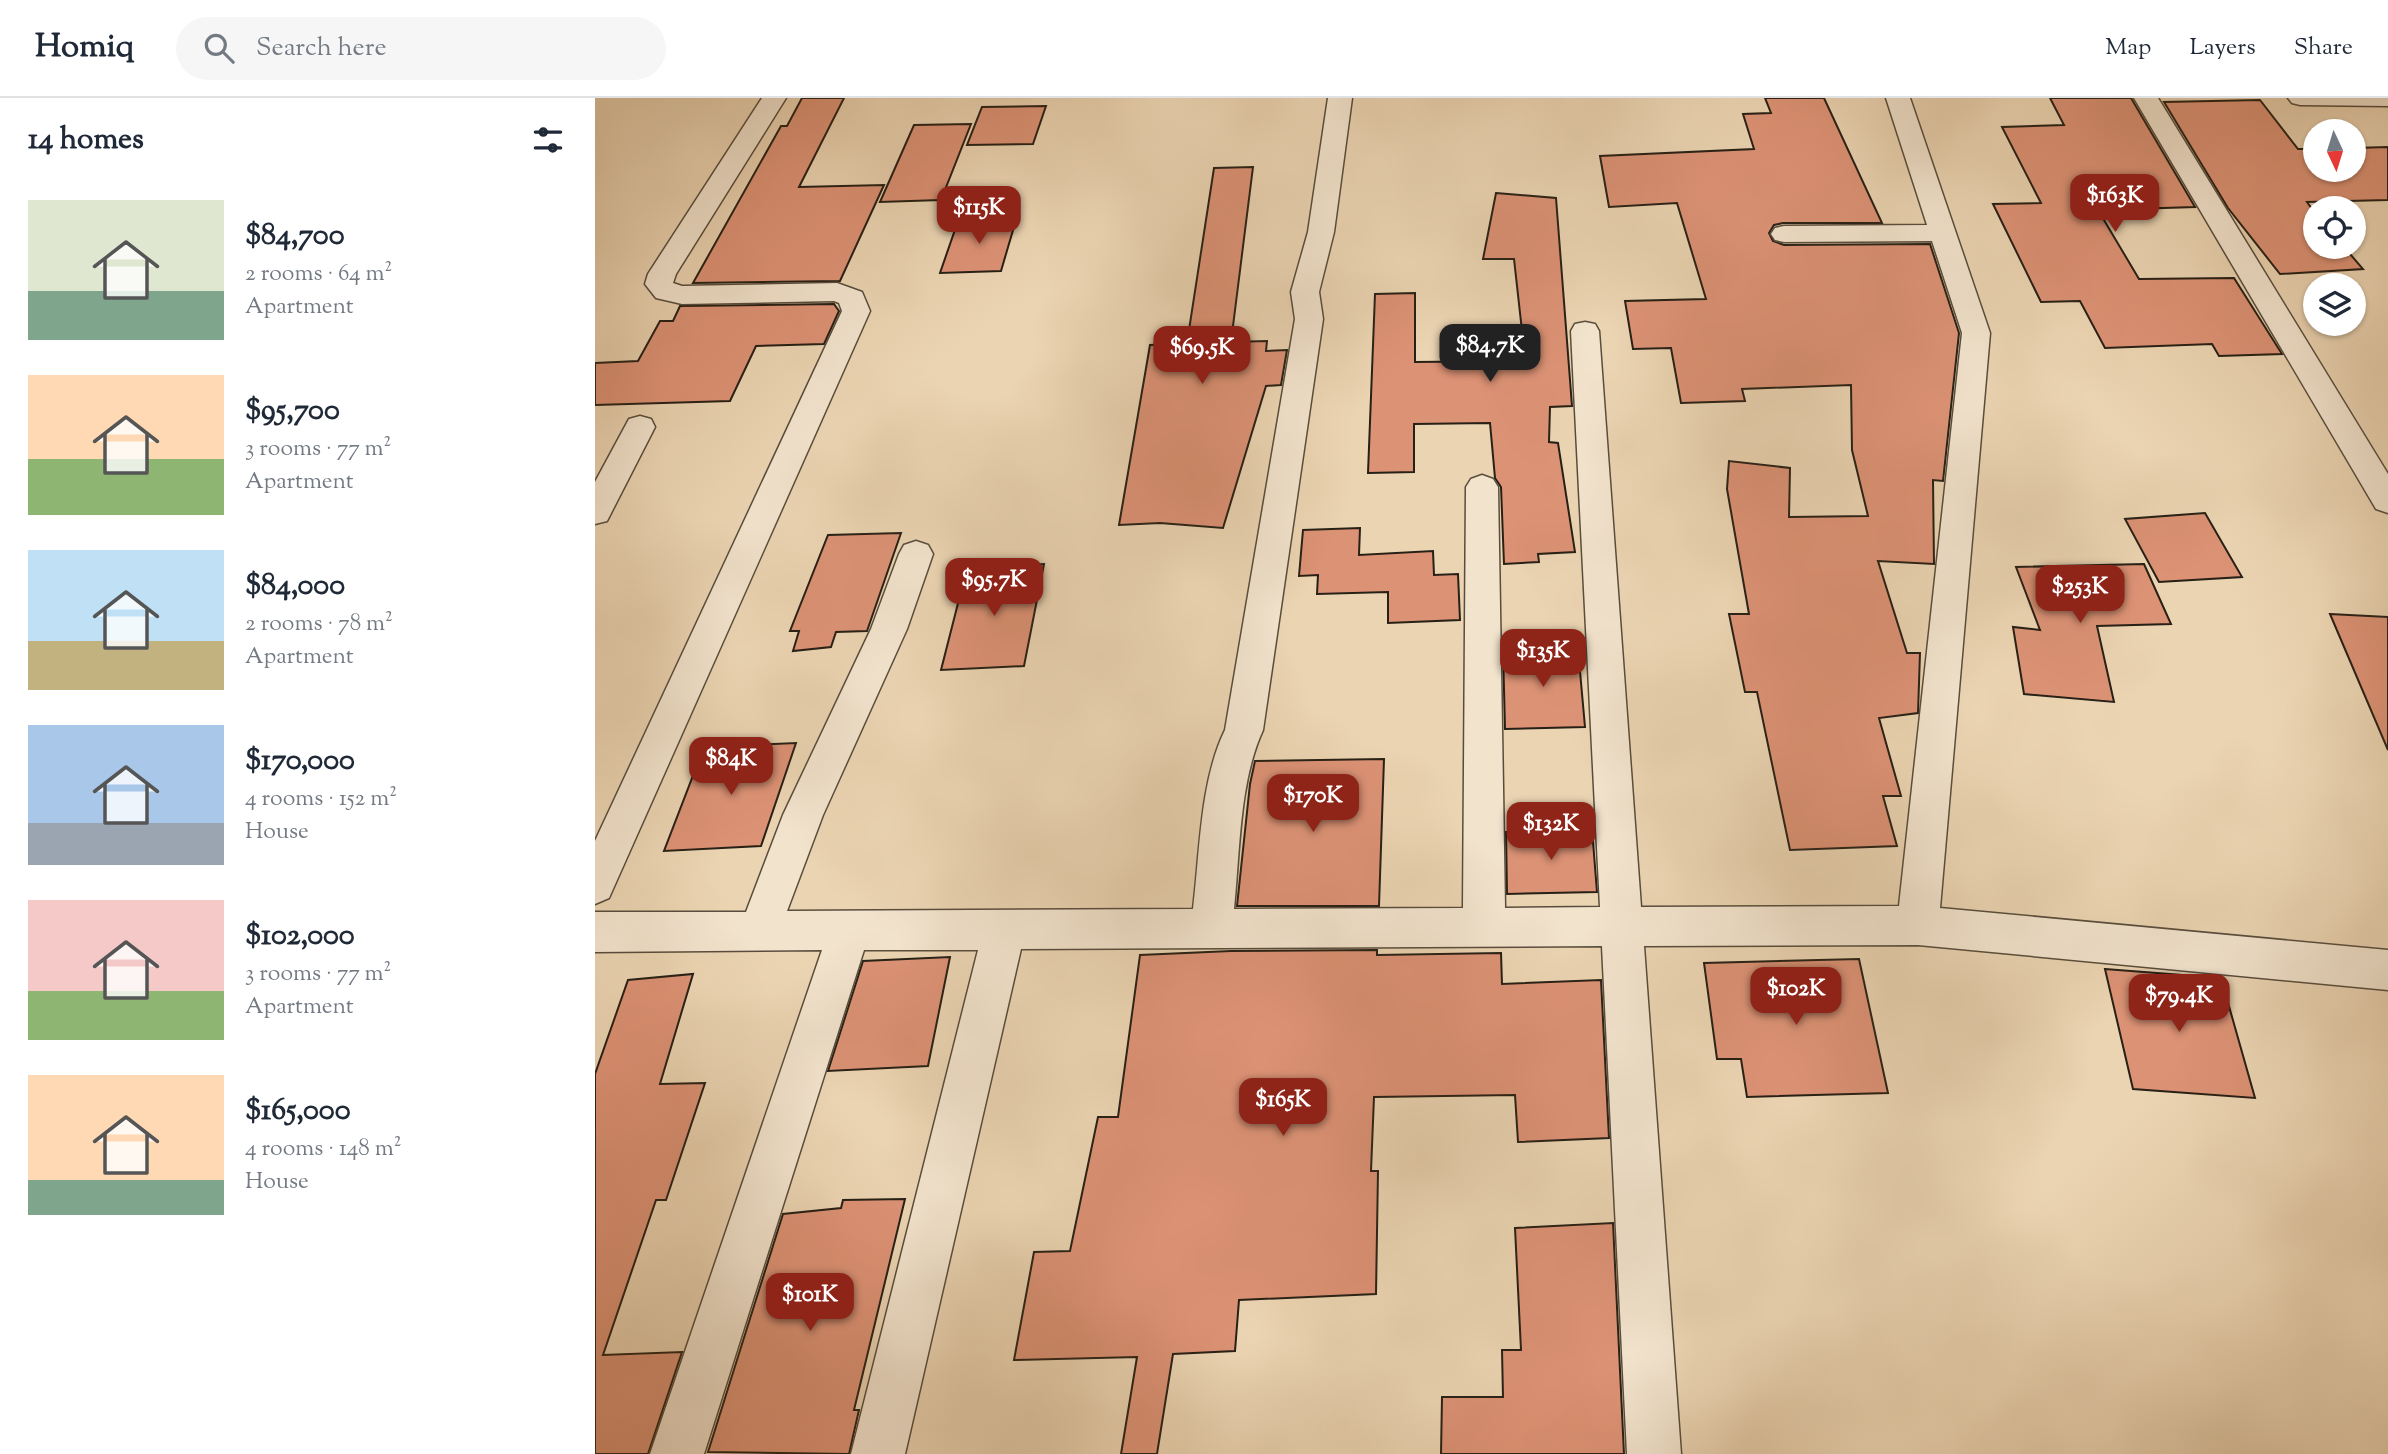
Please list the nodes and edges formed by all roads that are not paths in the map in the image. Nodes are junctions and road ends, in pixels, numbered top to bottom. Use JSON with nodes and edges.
{"nodes":[{"id":1,"x":774,"y":98,"type":"edge"},
{"id":2,"x":1340,"y":98,"type":"edge"},
{"id":3,"x":1898,"y":98,"type":"edge"},
{"id":4,"x":2146,"y":98,"type":"edge"},
{"id":5,"x":2300,"y":98,"type":"edge"},
{"id":6,"x":2388,"y":99,"type":"edge"},
{"id":7,"x":1943,"y":233,"type":"junction"},
{"id":8,"x":1784,"y":234,"type":"dead end"},
{"id":9,"x":1585,"y":331,"type":"dead end"},
{"id":10,"x":640,"y":427,"type":"dead end"},
{"id":11,"x":1482,"y":487,"type":"dead end"},
{"id":12,"x":2388,"y":501,"type":"edge"},
{"id":13,"x":595,"y":512,"type":"edge"},
{"id":14,"x":916,"y":554,"type":"dead end"},
{"id":15,"x":595,"y":885,"type":"edge"},
{"id":16,"x":1621,"y":925,"type":"junction"},
{"id":17,"x":1918,"y":925,"type":"junction"},
{"id":18,"x":1484,"y":928,"type":"junction"},
{"id":19,"x":1211,"y":930,"type":"junction"},
{"id":20,"x":1005,"y":931,"type":"junction"},
{"id":21,"x":595,"y":932,"type":"edge"},
{"id":22,"x":759,"y":932,"type":"junction"},
{"id":23,"x":849,"y":932,"type":"junction"},
{"id":24,"x":2388,"y":970,"type":"edge"},
{"id":25,"x":677,"y":1454,"type":"edge"},
{"id":26,"x":878,"y":1454,"type":"edge"},
{"id":27,"x":1654,"y":1454,"type":"edge"}],
"edges":[{"from":1,"to":15,"type":"street"},
{"from":2,"to":19,"type":"street"},
{"from":3,"to":7,"type":"street"},
{"from":4,"to":12,"type":"street"},
{"from":5,"to":6,"type":"street"},
{"from":7,"to":8,"type":"street"},
{"from":7,"to":17,"type":"street"},
{"from":9,"to":16,"type":"street"},
{"from":10,"to":13,"type":"street"},
{"from":11,"to":18,"type":"street"},
{"from":14,"to":22,"type":"street"},
{"from":16,"to":17,"type":"street"},
{"from":16,"to":18,"type":"street"},
{"from":16,"to":27,"type":"street"},
{"from":17,"to":24,"type":"street"},
{"from":18,"to":19,"type":"street"},
{"from":19,"to":20,"type":"street"},
{"from":20,"to":23,"type":"street"},
{"from":20,"to":26,"type":"street"},
{"from":21,"to":22,"type":"street"},
{"from":22,"to":23,"type":"street"},
{"from":23,"to":25,"type":"street"}]}
